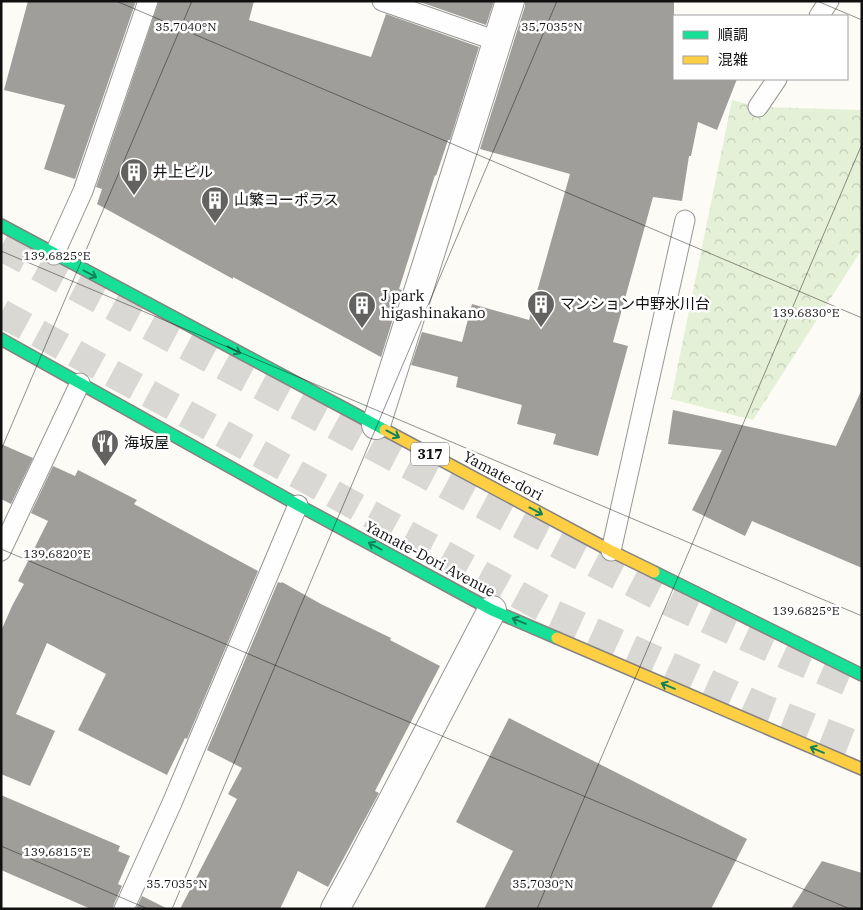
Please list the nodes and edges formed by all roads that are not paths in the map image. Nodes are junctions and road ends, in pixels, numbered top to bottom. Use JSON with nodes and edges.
{"nodes":[{"id":1,"x":148,"y":1,"type":"edge"},
{"id":2,"x":382,"y":1,"type":"edge"},
{"id":3,"x":510,"y":1,"type":"edge"},
{"id":4,"x":829,"y":1,"type":"edge"},
{"id":5,"x":820,"y":15,"type":"edge"},
{"id":6,"x":497,"y":41,"type":"junction"},
{"id":7,"x":776,"y":80,"type":"edge"},
{"id":8,"x":758,"y":107,"type":"dead end"},
{"id":9,"x":685,"y":220,"type":"dead end"},
{"id":10,"x":1,"y":226,"type":"edge"},
{"id":11,"x":54,"y":255,"type":"junction"},
{"id":12,"x":1,"y":339,"type":"edge"},
{"id":13,"x":80,"y":383,"type":"junction"},
{"id":14,"x":376,"y":425,"type":"junction"},
{"id":15,"x":298,"y":505,"type":"junction"},
{"id":16,"x":1,"y":551,"type":"edge"},
{"id":17,"x":611,"y":551,"type":"junction"},
{"id":18,"x":492,"y":610,"type":"junction"},
{"id":19,"x":862,"y":674,"type":"edge"},
{"id":20,"x":862,"y":769,"type":"edge"},
{"id":21,"x":124,"y":909,"type":"edge"},
{"id":22,"x":335,"y":909,"type":"edge"}],
"edges":[{"from":1,"to":11,"type":"lane"},
{"from":2,"to":6,"type":"lane"},
{"from":3,"to":6,"type":"street"},
{"from":4,"to":5,"type":"lane"},
{"from":6,"to":14,"type":"street"},
{"from":7,"to":8,"type":"lane"},
{"from":9,"to":17,"type":"lane"},
{"from":10,"to":11,"type":"main road","name":"Yamate-dori","number":"317"},
{"from":11,"to":14,"type":"main road","name":"Yamate-dori","number":"317","one_way":true},
{"from":12,"to":13,"type":"main road","name":"Yamate-Dori Avenue"},
{"from":13,"to":15,"type":"main road","name":"Yamate-Dori Avenue"},
{"from":13,"to":16,"type":"lane"},
{"from":14,"to":17,"type":"main road","name":"Yamate-dori","number":"317","one_way":true},
{"from":18,"to":15,"type":"main road","name":"Yamate-Dori Avenue","one_way":true},
{"from":15,"to":21,"type":"lane"},
{"from":17,"to":19,"type":"main road","name":"Yamate-dori","number":"317"},
{"from":20,"to":18,"type":"main road","name":"Yamate-Dori Avenue","one_way":true},
{"from":18,"to":22,"type":"street"}]}
